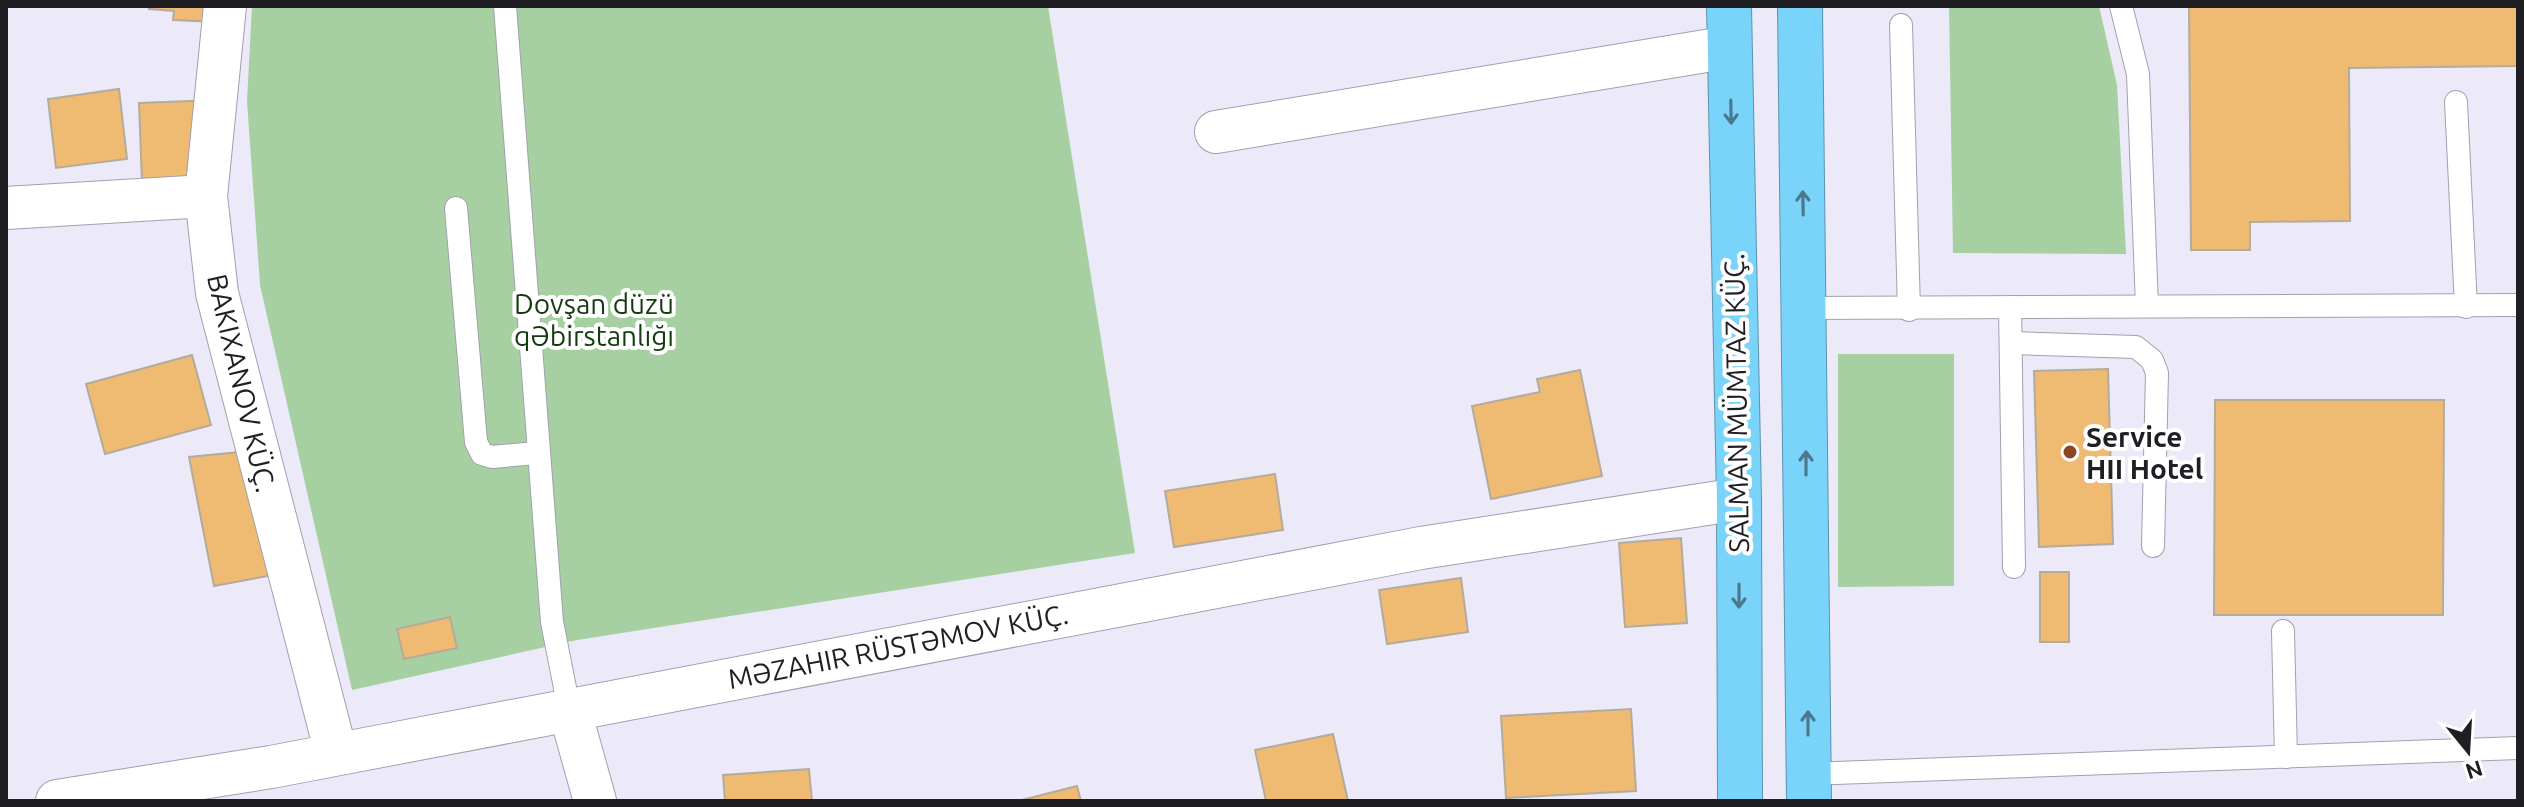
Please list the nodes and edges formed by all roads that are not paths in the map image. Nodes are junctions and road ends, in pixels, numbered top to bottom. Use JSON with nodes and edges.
{"nodes":[{"id":1,"x":225,"y":6,"type":"edge"},
{"id":2,"x":505,"y":6,"type":"edge"},
{"id":3,"x":1800,"y":6,"type":"edge"},
{"id":4,"x":2121,"y":6,"type":"edge"},
{"id":5,"x":1901,"y":25,"type":"dead end"},
{"id":6,"x":1729,"y":27,"type":"edge"},
{"id":7,"x":2456,"y":102,"type":"dead end"},
{"id":8,"x":1216,"y":132,"type":"dead end"},
{"id":9,"x":206,"y":196,"type":"junction"},
{"id":10,"x":6,"y":208,"type":"edge"},
{"id":11,"x":456,"y":208,"type":"dead end"},
{"id":12,"x":2518,"y":305,"type":"edge"},
{"id":13,"x":2147,"y":306,"type":"junction"},
{"id":14,"x":2010,"y":307,"type":"junction"},
{"id":15,"x":2466,"y":307,"type":"junction"},
{"id":16,"x":1909,"y":310,"type":"junction"},
{"id":17,"x":1805,"y":321,"type":"junction"},
{"id":18,"x":1736,"y":334,"type":"junction"},
{"id":19,"x":2012,"y":343,"type":"junction"},
{"id":20,"x":536,"y":453,"type":"junction"},
{"id":21,"x":1739,"y":499,"type":"junction"},
{"id":22,"x":2153,"y":546,"type":"dead end"},
{"id":23,"x":2014,"y":567,"type":"dead end"},
{"id":24,"x":2283,"y":631,"type":"dead end"},
{"id":25,"x":569,"y":708,"type":"junction"},
{"id":26,"x":2518,"y":748,"type":"edge"},
{"id":27,"x":336,"y":753,"type":"junction"},
{"id":28,"x":2286,"y":757,"type":"junction"},
{"id":29,"x":276,"y":784,"type":"edge"},
{"id":30,"x":1809,"y":787,"type":"edge"},
{"id":31,"x":57,"y":801,"type":"edge"},
{"id":32,"x":595,"y":801,"type":"edge"},
{"id":33,"x":1740,"y":801,"type":"edge"}],
"edges":[{"from":1,"to":9,"type":"street"},
{"from":2,"to":20,"type":"lane"},
{"from":17,"to":3,"type":"highway","one_way":true},
{"from":4,"to":13,"type":"lane"},
{"from":5,"to":16,"type":"lane"},
{"from":6,"to":8,"type":"street"},
{"from":6,"to":18,"type":"highway","name":"SALMAN MÜMTAZ KÜÇ.","one_way":true},
{"from":7,"to":15,"type":"lane"},
{"from":9,"to":10,"type":"street"},
{"from":9,"to":27,"type":"street"},
{"from":11,"to":20,"type":"lane"},
{"from":12,"to":15,"type":"lane"},
{"from":13,"to":14,"type":"lane"},
{"from":13,"to":15,"type":"lane"},
{"from":14,"to":16,"type":"lane"},
{"from":14,"to":19,"type":"lane"},
{"from":16,"to":17,"type":"lane"},
{"from":17,"to":18,"type":"highway"},
{"from":30,"to":17,"type":"highway","one_way":true},
{"from":18,"to":21,"type":"highway","name":"SALMAN MÜMTAZ KÜÇ."},
{"from":19,"to":22,"type":"lane"},
{"from":19,"to":23,"type":"lane"},
{"from":20,"to":25,"type":"lane"},
{"from":21,"to":25,"type":"street","name":"MƏZAHIR RÜSTƏMOV KÜÇ."},
{"from":21,"to":33,"type":"highway","name":"SALMAN MÜMTAZ KÜÇ.","one_way":true},
{"from":24,"to":28,"type":"lane"},
{"from":25,"to":27,"type":"street","name":"MƏZAHIR RÜSTƏMOV KÜÇ."},
{"from":25,"to":32,"type":"street"},
{"from":26,"to":28,"type":"lane"},
{"from":27,"to":29,"type":"street","name":"MƏZAHIR RÜSTƏMOV KÜÇ."},
{"from":28,"to":30,"type":"lane"},
{"from":29,"to":31,"type":"street","name":"MƏZAHIR RÜSTƏMOV KÜÇ."}]}
